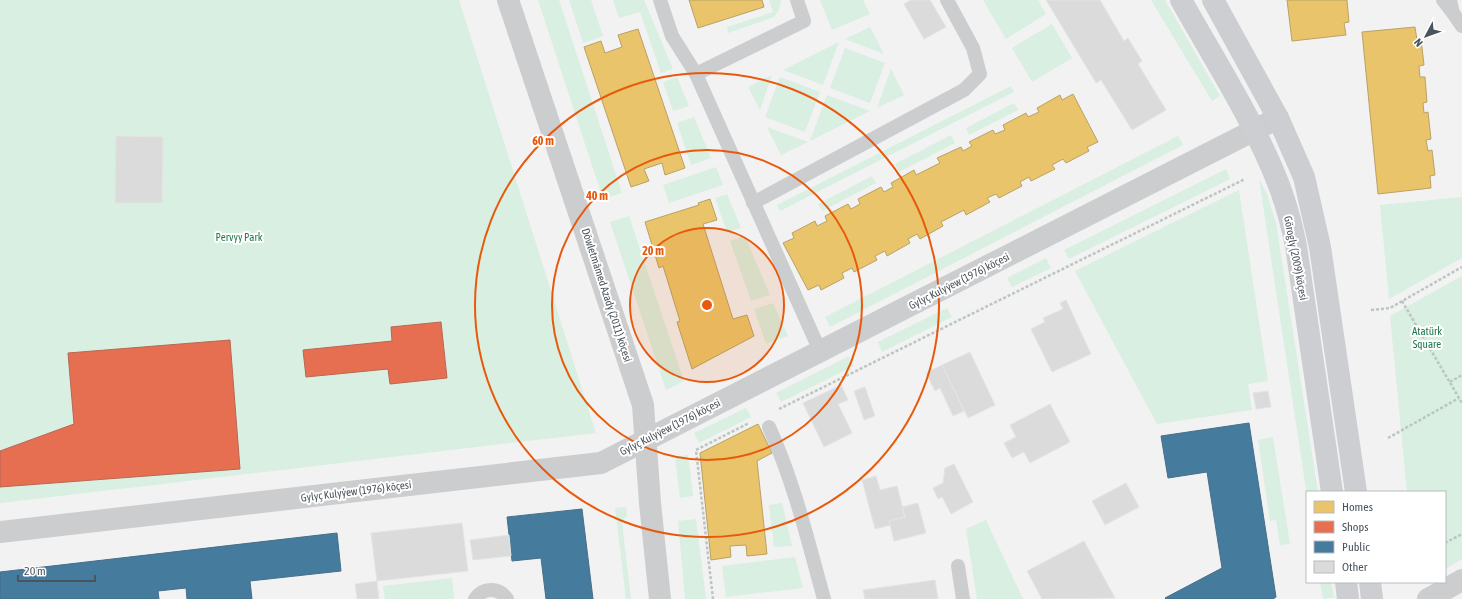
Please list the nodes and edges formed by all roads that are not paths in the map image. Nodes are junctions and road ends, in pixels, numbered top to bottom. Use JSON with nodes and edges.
{"nodes":[{"id":1,"x":508,"y":0,"type":"edge"},
{"id":2,"x":660,"y":0,"type":"edge"},
{"id":3,"x":797,"y":0,"type":"edge"},
{"id":4,"x":947,"y":0,"type":"edge"},
{"id":5,"x":1181,"y":0,"type":"edge"},
{"id":6,"x":1213,"y":0,"type":"edge"},
{"id":7,"x":1443,"y":0,"type":"edge"},
{"id":8,"x":1451,"y":6,"type":"edge"},
{"id":9,"x":1462,"y":26,"type":"edge"},
{"id":10,"x":696,"y":74,"type":"junction"},
{"id":11,"x":1278,"y":118,"type":"junction"},
{"id":12,"x":1254,"y":130,"type":"junction"},
{"id":13,"x":753,"y":203,"type":"junction"},
{"id":14,"x":820,"y":351,"type":"junction"},
{"id":15,"x":769,"y":427,"type":"dead end"},
{"id":16,"x":645,"y":439,"type":"junction"},
{"id":17,"x":1332,"y":491,"type":"edge"},
{"id":18,"x":1356,"y":491,"type":"edge"},
{"id":19,"x":0,"y":532,"type":"edge"},
{"id":20,"x":958,"y":566,"type":"dead end"},
{"id":21,"x":1462,"y":580,"type":"edge"},
{"id":22,"x":1346,"y":583,"type":"edge"},
{"id":23,"x":1370,"y":583,"type":"edge"},
{"id":24,"x":475,"y":599,"type":"edge"},
{"id":25,"x":507,"y":599,"type":"edge"},
{"id":26,"x":660,"y":599,"type":"edge"},
{"id":27,"x":824,"y":599,"type":"edge"},
{"id":28,"x":963,"y":599,"type":"edge"},
{"id":29,"x":1348,"y":599,"type":"edge"},
{"id":30,"x":1372,"y":599,"type":"edge"},
{"id":31,"x":1428,"y":599,"type":"edge"}],
"edges":[{"from":1,"to":16,"type":"street","name":"Döwletmämed Azady (2011) köçesi"},
{"from":2,"to":10,"type":"lane"},
{"from":3,"to":10,"type":"lane"},
{"from":4,"to":13,"type":"lane"},
{"from":5,"to":12,"type":"street","name":"Görogly (2009) köçesi"},
{"from":6,"to":11,"type":"street","name":"Görogly (2009) köçesi"},
{"from":7,"to":8,"type":"lane"},
{"from":8,"to":9,"type":"lane"},
{"from":10,"to":13,"type":"lane"},
{"from":11,"to":12,"type":"street","name":"Gylyç Kulyýew (1976) köçesi"},
{"from":11,"to":18,"type":"street","name":"Görogly (2009) köçesi"},
{"from":12,"to":14,"type":"street","name":"Gylyç Kulyýew (1976) köçesi"},
{"from":12,"to":17,"type":"street","name":"Görogly (2009) köçesi"},
{"from":13,"to":14,"type":"lane"},
{"from":14,"to":16,"type":"street","name":"Gylyç Kulyýew (1976) köçesi"},
{"from":15,"to":27,"type":"lane"},
{"from":16,"to":19,"type":"street","name":"Gylyç Kulyýew (1976) köçesi"},
{"from":16,"to":26,"type":"street","name":"Döwletmämed Azady (2011) köçesi"},
{"from":20,"to":28,"type":"lane"},
{"from":21,"to":31,"type":"street"},
{"from":22,"to":29,"type":"street"},
{"from":23,"to":30,"type":"street"},
{"from":24,"to":25,"type":"lane"}]}
